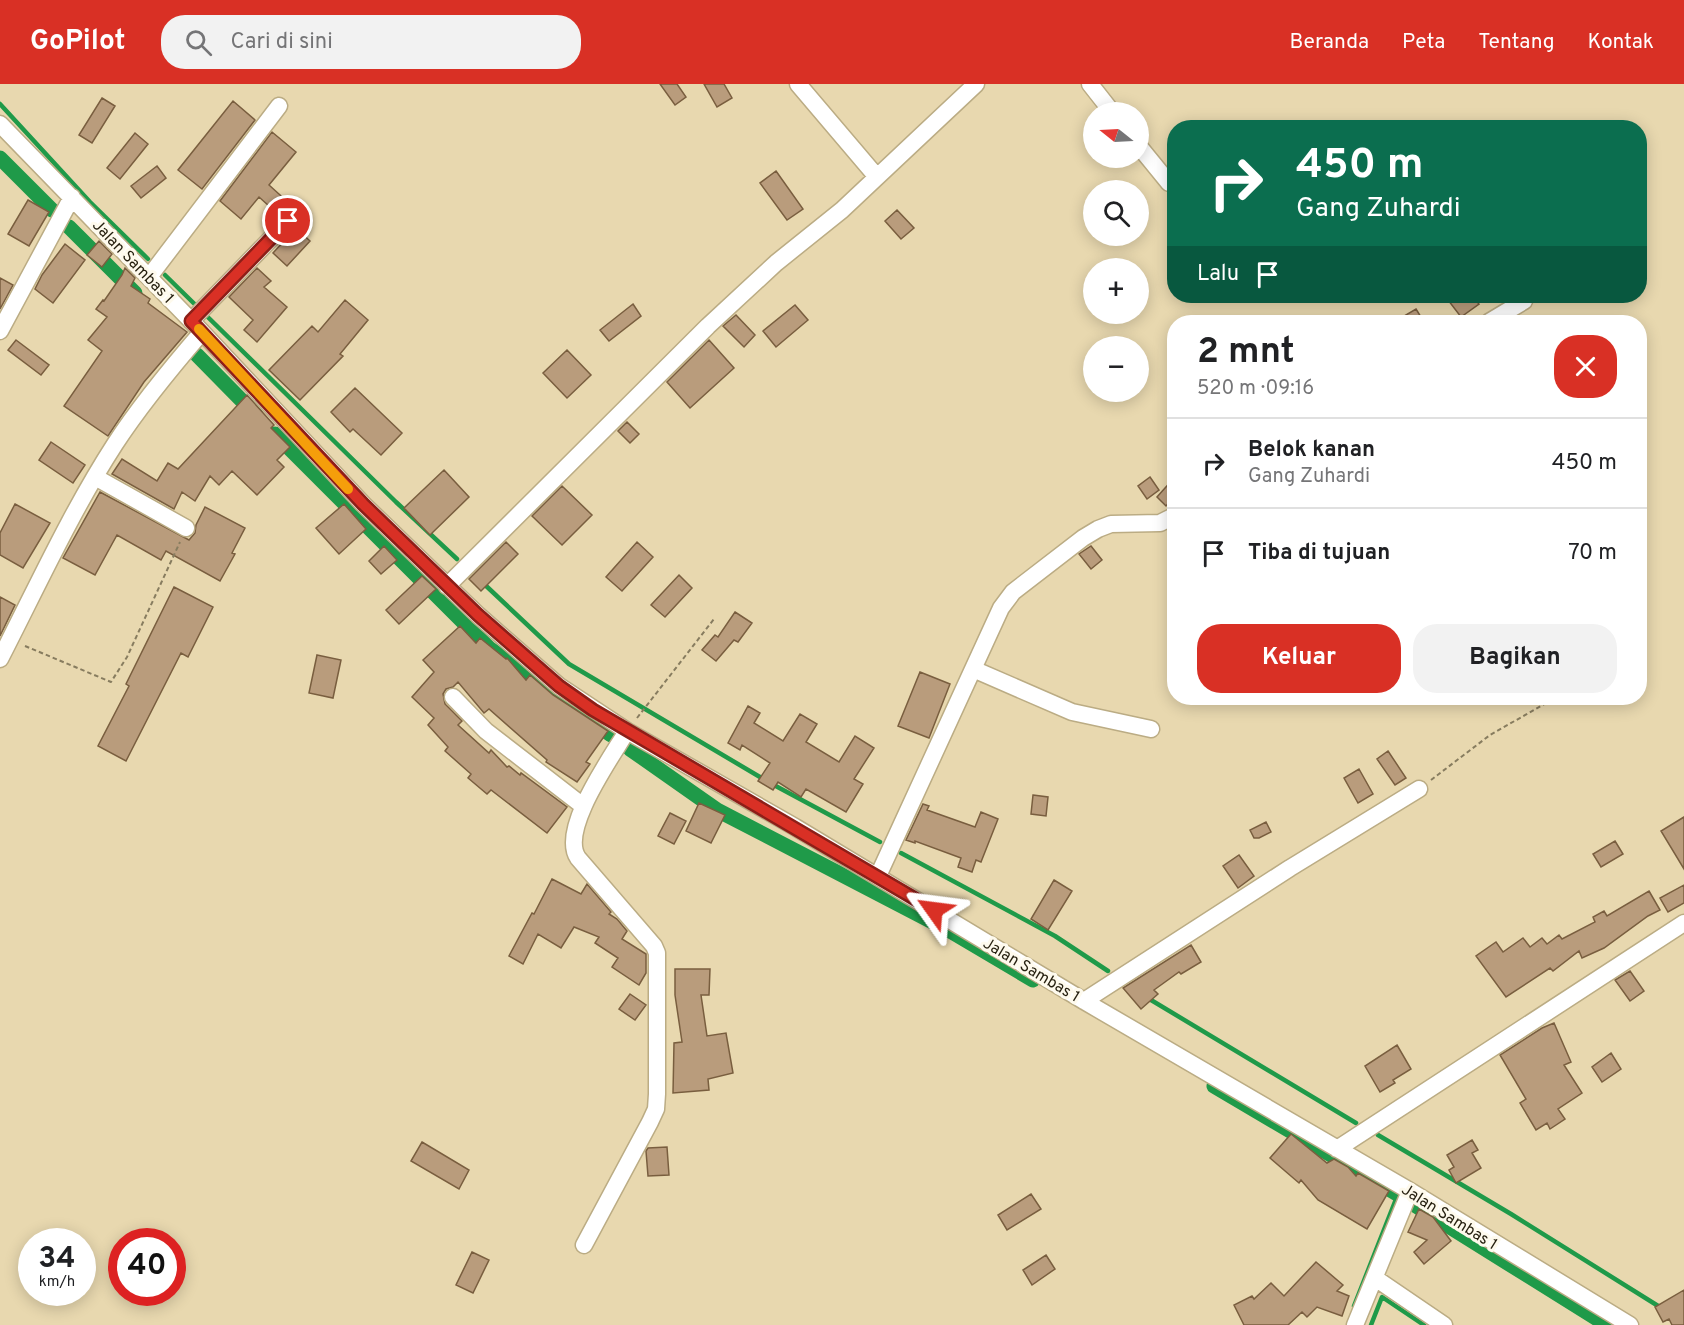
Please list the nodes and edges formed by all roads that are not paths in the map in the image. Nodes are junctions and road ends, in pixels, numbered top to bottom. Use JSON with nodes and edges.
{"nodes":[{"id":1,"x":798,"y":84,"type":"edge"},
{"id":2,"x":976,"y":84,"type":"edge"},
{"id":3,"x":1090,"y":84,"type":"edge"},
{"id":4,"x":1104,"y":102,"type":"edge"},
{"id":5,"x":279,"y":106,"type":"dead end"},
{"id":6,"x":0,"y":124,"type":"edge"},
{"id":7,"x":1149,"y":159,"type":"edge"},
{"id":8,"x":878,"y":177,"type":"junction"},
{"id":9,"x":1167,"y":181,"type":"edge"},
{"id":10,"x":72,"y":197,"type":"junction"},
{"id":11,"x":288,"y":221,"type":"dead end"},
{"id":12,"x":149,"y":277,"type":"junction"},
{"id":13,"x":1521,"y":303,"type":"edge"},
{"id":14,"x":1501,"y":315,"type":"edge"},
{"id":15,"x":195,"y":324,"type":"junction"},
{"id":16,"x":0,"y":331,"type":"edge"},
{"id":17,"x":95,"y":477,"type":"junction"},
{"id":18,"x":1167,"y":520,"type":"edge"},
{"id":19,"x":186,"y":528,"type":"road end"},
{"id":20,"x":447,"y":586,"type":"junction"},
{"id":21,"x":0,"y":659,"type":"edge"},
{"id":22,"x":973,"y":669,"type":"junction"},
{"id":23,"x":453,"y":697,"type":"dead end"},
{"id":24,"x":1151,"y":729,"type":"dead end"},
{"id":25,"x":627,"y":731,"type":"junction"},
{"id":26,"x":1419,"y":789,"type":"road end"},
{"id":27,"x":583,"y":806,"type":"junction"},
{"id":28,"x":878,"y":876,"type":"junction"},
{"id":29,"x":1684,"y":923,"type":"edge"},
{"id":30,"x":1084,"y":1001,"type":"junction"},
{"id":31,"x":1337,"y":1149,"type":"junction"},
{"id":32,"x":1410,"y":1191,"type":"junction"},
{"id":33,"x":584,"y":1245,"type":"dead end"},
{"id":34,"x":1375,"y":1278,"type":"junction"},
{"id":35,"x":1355,"y":1325,"type":"edge"},
{"id":36,"x":1444,"y":1325,"type":"edge"},
{"id":37,"x":1630,"y":1325,"type":"edge"}],
"edges":[{"from":1,"to":8,"type":"street"},
{"from":2,"to":8,"type":"street"},
{"from":3,"to":4,"type":"street"},
{"from":5,"to":12,"type":"street"},
{"from":6,"to":10,"type":"street","name":"Jalan Sambas 1"},
{"from":7,"to":9,"type":"street"},
{"from":8,"to":20,"type":"street"},
{"from":10,"to":12,"type":"street","name":"Jalan Sambas 1"},
{"from":10,"to":16,"type":"street"},
{"from":11,"to":15,"type":"street"},
{"from":12,"to":15,"type":"street","name":"Jalan Sambas 1"},
{"from":13,"to":14,"type":"street"},
{"from":15,"to":17,"type":"street"},
{"from":15,"to":20,"type":"street","name":"Jalan Sambas 1"},
{"from":17,"to":19,"type":"street"},
{"from":17,"to":21,"type":"street"},
{"from":18,"to":22,"type":"street"},
{"from":20,"to":25,"type":"street","name":"Jalan Sambas 1"},
{"from":22,"to":24,"type":"street"},
{"from":22,"to":28,"type":"street"},
{"from":23,"to":27,"type":"street"},
{"from":25,"to":27,"type":"street"},
{"from":25,"to":28,"type":"street","name":"Jalan Sambas 1"},
{"from":26,"to":30,"type":"street"},
{"from":27,"to":33,"type":"street"},
{"from":28,"to":30,"type":"street","name":"Jalan Sambas 1"},
{"from":29,"to":31,"type":"street"},
{"from":30,"to":31,"type":"street","name":"Jalan Sambas 1"},
{"from":31,"to":32,"type":"street","name":"Jalan Sambas 1"},
{"from":32,"to":34,"type":"street"},
{"from":32,"to":37,"type":"street","name":"Jalan Sambas 1"},
{"from":34,"to":35,"type":"street"},
{"from":34,"to":36,"type":"street"}]}
